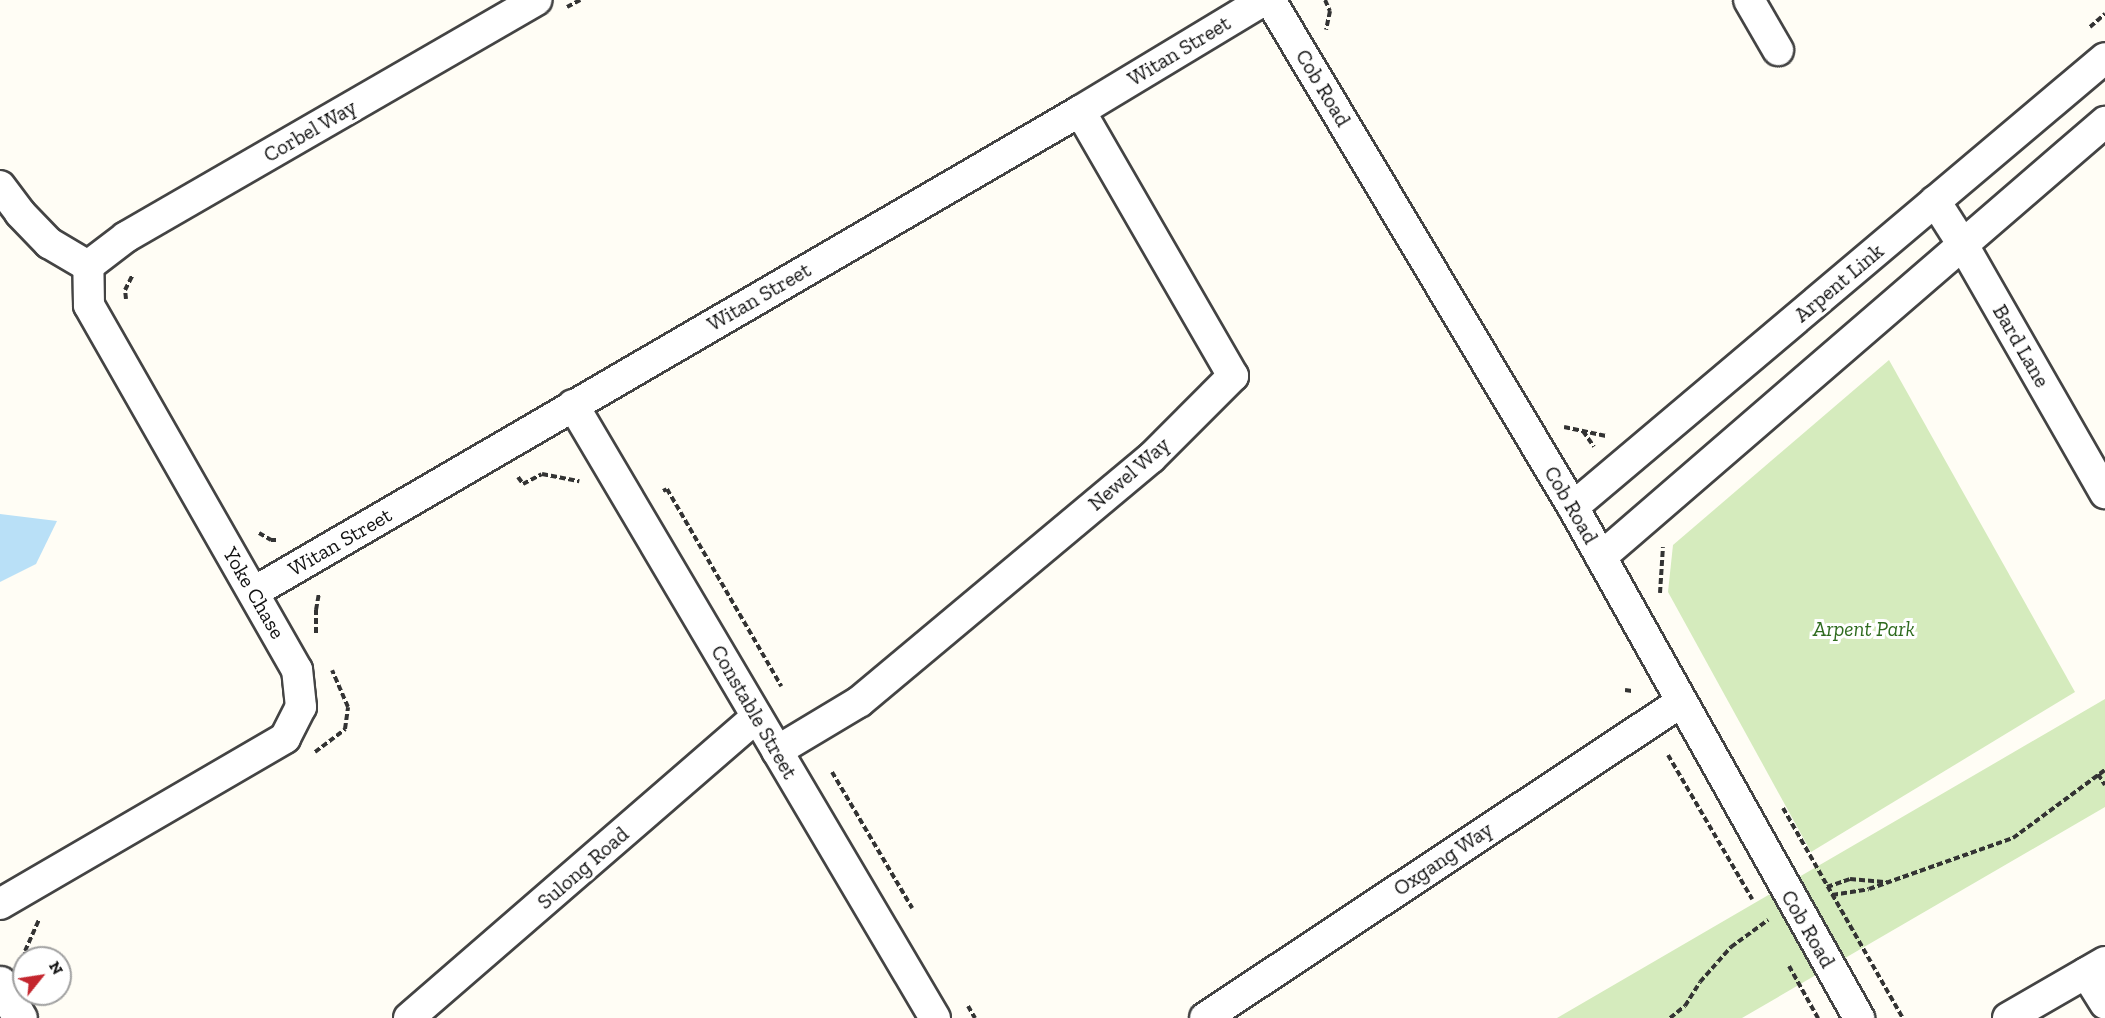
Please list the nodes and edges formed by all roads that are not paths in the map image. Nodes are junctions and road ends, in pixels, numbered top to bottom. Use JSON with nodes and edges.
{"nodes":[{"id":1,"x":1264,"y":0,"type":"edge"},
{"id":2,"x":1270,"y":0,"type":"edge"},
{"id":3,"x":1749,"y":0,"type":"edge"},
{"id":4,"x":548,"y":6,"type":"edge"},
{"id":5,"x":1778,"y":50,"type":"dead end"},
{"id":6,"x":2105,"y":58,"type":"edge"},
{"id":7,"x":1080,"y":111,"type":"junction"},
{"id":8,"x":2105,"y":122,"type":"edge"},
{"id":9,"x":0,"y":186,"type":"edge"},
{"id":10,"x":1935,"y":201,"type":"junction"},
{"id":11,"x":1963,"y":245,"type":"junction"},
{"id":12,"x":87,"y":266,"type":"junction"},
{"id":13,"x":573,"y":405,"type":"junction"},
{"id":14,"x":2105,"y":493,"type":"edge"},
{"id":15,"x":1573,"y":507,"type":"junction"},
{"id":16,"x":1601,"y":557,"type":"junction"},
{"id":17,"x":254,"y":592,"type":"junction"},
{"id":18,"x":1681,"y":702,"type":"junction"},
{"id":19,"x":757,"y":717,"type":"junction"},
{"id":20,"x":777,"y":751,"type":"junction"},
{"id":21,"x":0,"y":904,"type":"edge"},
{"id":22,"x":2096,"y":967,"type":"edge"},
{"id":23,"x":0,"y":983,"type":"edge"},
{"id":24,"x":2105,"y":1004,"type":"edge"},
{"id":25,"x":20,"y":1018,"type":"edge"},
{"id":26,"x":409,"y":1018,"type":"edge"},
{"id":27,"x":934,"y":1018,"type":"edge"},
{"id":28,"x":1205,"y":1018,"type":"edge"},
{"id":29,"x":1859,"y":1018,"type":"edge"},
{"id":30,"x":2008,"y":1018,"type":"edge"}],
"edges":[{"from":1,"to":7,"type":"street","name":"Witan Street"},
{"from":2,"to":15,"type":"street","name":"Cob Road"},
{"from":3,"to":5,"type":"street"},
{"from":4,"to":12,"type":"street","name":"Corbel Way"},
{"from":6,"to":10,"type":"street","name":"Arpent Link"},
{"from":7,"to":13,"type":"street","name":"Witan Street"},
{"from":7,"to":20,"type":"street","name":"Newel Way"},
{"from":8,"to":11,"type":"street"},
{"from":9,"to":12,"type":"street"},
{"from":10,"to":11,"type":"street","name":"Bard Lane"},
{"from":10,"to":15,"type":"street","name":"Arpent Link"},
{"from":11,"to":14,"type":"street","name":"Bard Lane"},
{"from":11,"to":16,"type":"street"},
{"from":12,"to":17,"type":"street","name":"Yoke Chase"},
{"from":13,"to":17,"type":"street","name":"Witan Street"},
{"from":13,"to":19,"type":"street","name":"Constable Street"},
{"from":15,"to":16,"type":"street","name":"Cob Road"},
{"from":16,"to":18,"type":"street","name":"Cob Road"},
{"from":17,"to":21,"type":"street","name":"Yoke Chase"},
{"from":18,"to":28,"type":"street","name":"Oxgang Way"},
{"from":18,"to":29,"type":"street","name":"Cob Road"},
{"from":19,"to":20,"type":"street","name":"Constable Street"},
{"from":19,"to":26,"type":"street","name":"Sulong Road"},
{"from":20,"to":27,"type":"street","name":"Constable Street"},
{"from":22,"to":24,"type":"street"},
{"from":22,"to":30,"type":"street"},
{"from":23,"to":25,"type":"street"}]}
